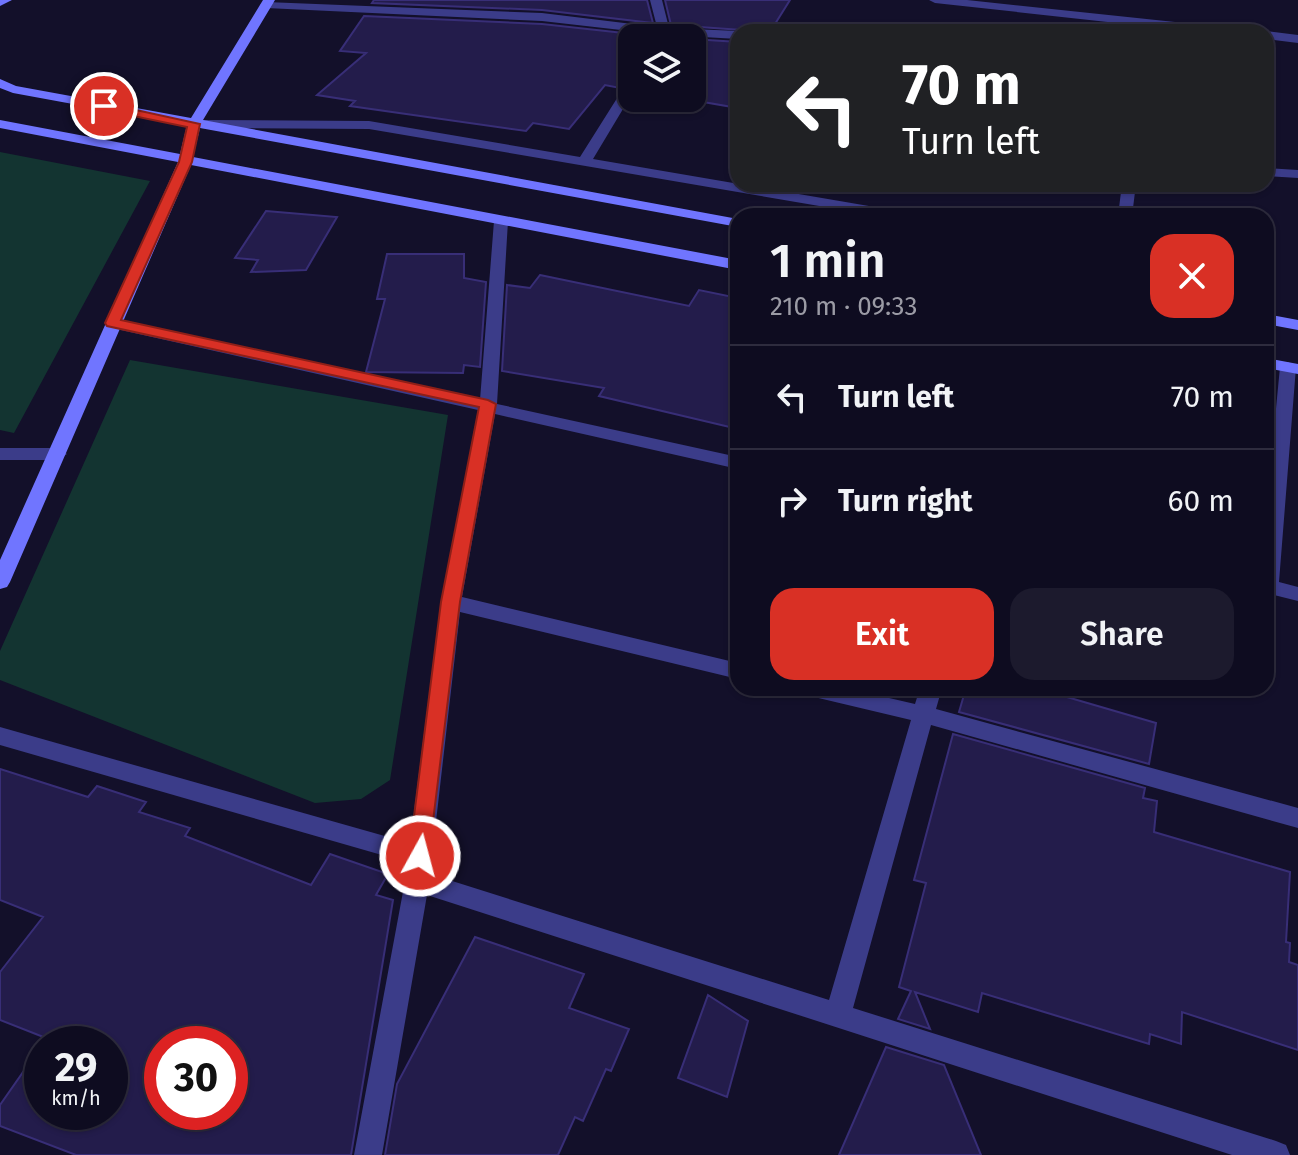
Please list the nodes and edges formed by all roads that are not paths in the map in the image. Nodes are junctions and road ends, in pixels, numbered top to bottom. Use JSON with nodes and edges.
{"nodes":[{"id":1,"x":6,"y":0,"type":"edge"},
{"id":2,"x":656,"y":0,"type":"edge"},
{"id":3,"x":935,"y":0,"type":"edge"},
{"id":4,"x":1078,"y":0,"type":"edge"},
{"id":5,"x":268,"y":2,"type":"edge"},
{"id":6,"x":970,"y":2,"type":"edge"},
{"id":7,"x":0,"y":3,"type":"edge"},
{"id":8,"x":1073,"y":16,"type":"junction"},
{"id":9,"x":660,"y":24,"type":"edge"},
{"id":10,"x":1116,"y":24,"type":"edge"},
{"id":11,"x":618,"y":28,"type":"edge"},
{"id":12,"x":706,"y":35,"type":"edge"},
{"id":13,"x":730,"y":35,"type":"edge"},
{"id":14,"x":1274,"y":37,"type":"edge"},
{"id":15,"x":1298,"y":42,"type":"edge"},
{"id":16,"x":0,"y":83,"type":"edge"},
{"id":17,"x":618,"y":107,"type":"edge"},
{"id":18,"x":0,"y":124,"type":"edge"},
{"id":19,"x":194,"y":124,"type":"junction"},
{"id":20,"x":185,"y":162,"type":"junction"},
{"id":21,"x":584,"y":162,"type":"junction"},
{"id":22,"x":1274,"y":172,"type":"edge"},
{"id":23,"x":1298,"y":174,"type":"edge"},
{"id":24,"x":730,"y":187,"type":"edge"},
{"id":25,"x":762,"y":192,"type":"edge"},
{"id":26,"x":857,"y":208,"type":"edge"},
{"id":27,"x":501,"y":221,"type":"junction"},
{"id":28,"x":730,"y":222,"type":"edge"},
{"id":29,"x":730,"y":264,"type":"edge"},
{"id":30,"x":1274,"y":320,"type":"edge"},
{"id":31,"x":112,"y":323,"type":"junction"},
{"id":32,"x":1298,"y":325,"type":"edge"},
{"id":33,"x":1293,"y":368,"type":"edge"},
{"id":34,"x":488,"y":404,"type":"junction"},
{"id":35,"x":0,"y":454,"type":"edge"},
{"id":36,"x":58,"y":454,"type":"junction"},
{"id":37,"x":730,"y":461,"type":"edge"},
{"id":38,"x":1274,"y":534,"type":"edge"},
{"id":39,"x":0,"y":582,"type":"edge"},
{"id":40,"x":1274,"y":588,"type":"edge"},
{"id":41,"x":1298,"y":594,"type":"edge"},
{"id":42,"x":451,"y":602,"type":"junction"},
{"id":43,"x":730,"y":669,"type":"edge"},
{"id":44,"x":844,"y":696,"type":"edge"},
{"id":45,"x":929,"y":696,"type":"edge"},
{"id":46,"x":925,"y":715,"type":"junction"},
{"id":47,"x":0,"y":736,"type":"edge"},
{"id":48,"x":1298,"y":818,"type":"edge"},
{"id":49,"x":418,"y":868,"type":"junction"},
{"id":50,"x":838,"y":1015,"type":"junction"},
{"id":51,"x":368,"y":1155,"type":"edge"},
{"id":52,"x":1276,"y":1155,"type":"edge"}],
"edges":[{"from":1,"to":7,"type":"main road"},
{"from":2,"to":9,"type":"street"},
{"from":3,"to":6,"type":"street"},
{"from":4,"to":8,"type":"street"},
{"from":5,"to":11,"type":"street"},
{"from":5,"to":19,"type":"main road"},
{"from":6,"to":8,"type":"street"},
{"from":8,"to":10,"type":"street"},
{"from":12,"to":13,"type":"street"},
{"from":14,"to":15,"type":"street"},
{"from":16,"to":19,"type":"main road"},
{"from":17,"to":21,"type":"street"},
{"from":18,"to":20,"type":"main road"},
{"from":19,"to":20,"type":"main road"},
{"from":19,"to":21,"type":"street"},
{"from":19,"to":28,"type":"main road"},
{"from":20,"to":27,"type":"main road"},
{"from":20,"to":31,"type":"main road"},
{"from":21,"to":24,"type":"street"},
{"from":22,"to":23,"type":"street"},
{"from":25,"to":26,"type":"street"},
{"from":27,"to":29,"type":"main road"},
{"from":27,"to":34,"type":"street"},
{"from":30,"to":32,"type":"main road"},
{"from":31,"to":34,"type":"street"},
{"from":31,"to":36,"type":"main road"},
{"from":33,"to":38,"type":"street"},
{"from":34,"to":37,"type":"street"},
{"from":34,"to":42,"type":"street"},
{"from":35,"to":36,"type":"street"},
{"from":36,"to":39,"type":"main road"},
{"from":40,"to":41,"type":"street"},
{"from":42,"to":43,"type":"street"},
{"from":42,"to":49,"type":"street"},
{"from":44,"to":46,"type":"street"},
{"from":45,"to":46,"type":"street"},
{"from":46,"to":48,"type":"street"},
{"from":46,"to":50,"type":"street"},
{"from":47,"to":49,"type":"street"},
{"from":49,"to":50,"type":"street"},
{"from":49,"to":51,"type":"street"},
{"from":50,"to":52,"type":"street"}]}
